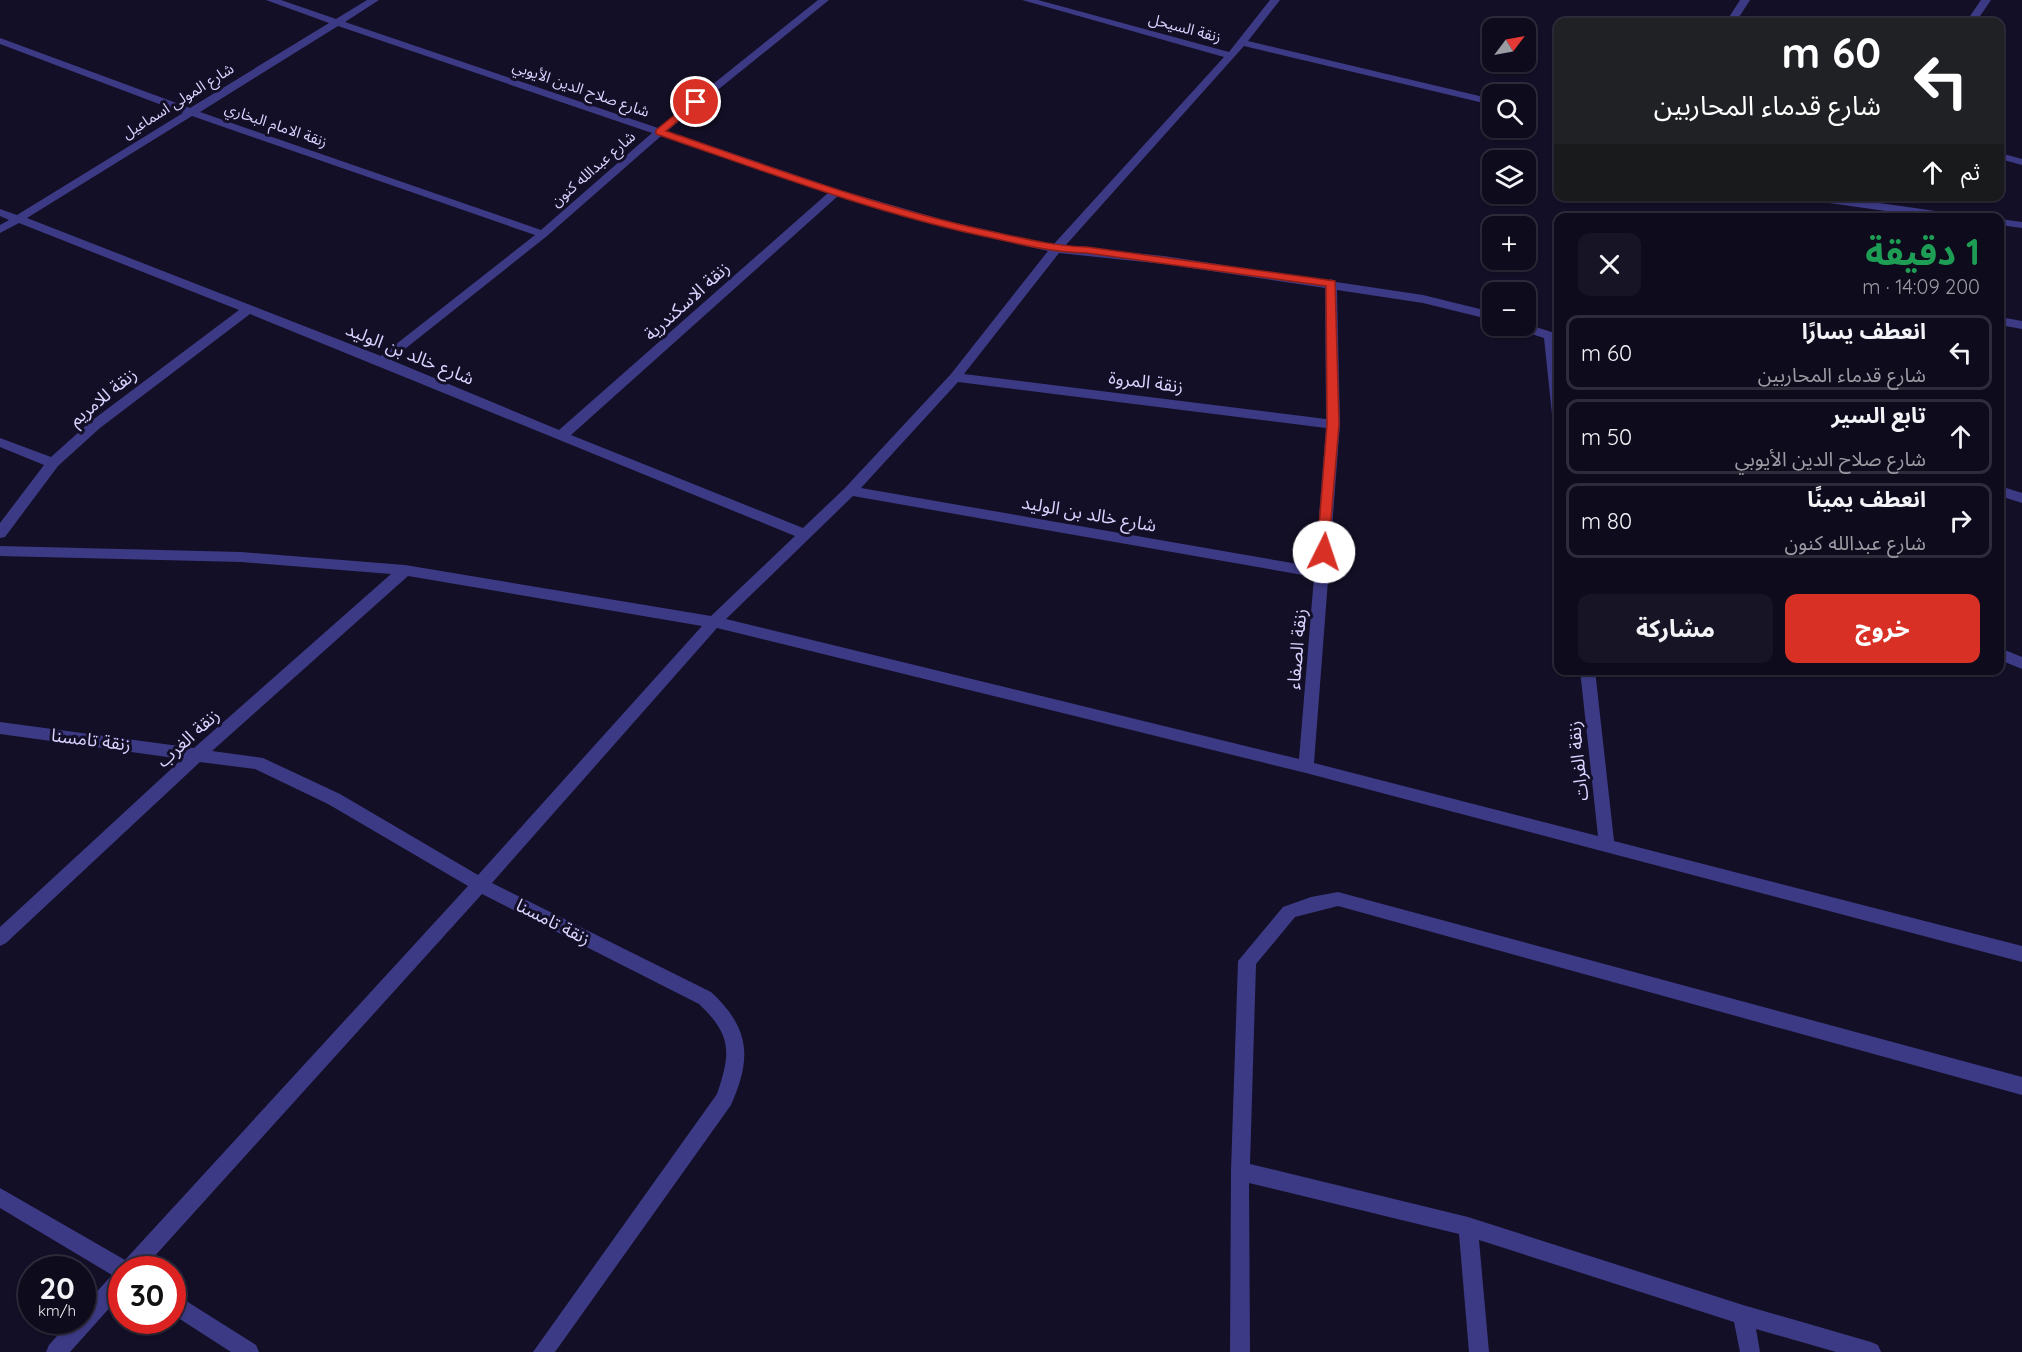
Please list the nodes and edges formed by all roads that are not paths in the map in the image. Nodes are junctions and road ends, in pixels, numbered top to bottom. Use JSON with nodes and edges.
{"nodes":[{"id":1,"x":271,"y":0,"type":"edge"},
{"id":2,"x":374,"y":0,"type":"edge"},
{"id":3,"x":824,"y":0,"type":"edge"},
{"id":4,"x":1027,"y":0,"type":"edge"},
{"id":5,"x":1275,"y":0,"type":"edge"},
{"id":6,"x":1744,"y":0,"type":"edge"},
{"id":7,"x":1986,"y":0,"type":"edge"},
{"id":8,"x":1733,"y":18,"type":"edge"},
{"id":9,"x":1974,"y":18,"type":"edge"},
{"id":10,"x":337,"y":21,"type":"junction"},
{"id":11,"x":0,"y":41,"type":"edge"},
{"id":12,"x":1241,"y":42,"type":"junction"},
{"id":13,"x":1231,"y":56,"type":"junction"},
{"id":14,"x":1482,"y":100,"type":"edge"},
{"id":15,"x":190,"y":112,"type":"junction"},
{"id":16,"x":659,"y":132,"type":"junction"},
{"id":17,"x":2004,"y":157,"type":"edge"},
{"id":18,"x":2022,"y":162,"type":"edge"},
{"id":19,"x":836,"y":192,"type":"junction"},
{"id":20,"x":1839,"y":201,"type":"edge"},
{"id":21,"x":0,"y":212,"type":"edge"},
{"id":22,"x":1927,"y":213,"type":"edge"},
{"id":23,"x":17,"y":219,"type":"junction"},
{"id":24,"x":2004,"y":223,"type":"edge"},
{"id":25,"x":2022,"y":225,"type":"edge"},
{"id":26,"x":0,"y":230,"type":"edge"},
{"id":27,"x":543,"y":234,"type":"junction"},
{"id":28,"x":1056,"y":249,"type":"junction"},
{"id":29,"x":1331,"y":283,"type":"junction"},
{"id":30,"x":247,"y":310,"type":"junction"},
{"id":31,"x":1482,"y":313,"type":"edge"},
{"id":32,"x":2004,"y":322,"type":"edge"},
{"id":33,"x":2022,"y":325,"type":"edge"},
{"id":34,"x":1536,"y":331,"type":"edge"},
{"id":35,"x":1554,"y":337,"type":"edge"},
{"id":36,"x":382,"y":361,"type":"junction"},
{"id":37,"x":955,"y":377,"type":"junction"},
{"id":38,"x":1333,"y":424,"type":"junction"},
{"id":39,"x":561,"y":436,"type":"junction"},
{"id":40,"x":0,"y":442,"type":"edge"},
{"id":41,"x":52,"y":463,"type":"junction"},
{"id":42,"x":850,"y":491,"type":"junction"},
{"id":43,"x":2004,"y":492,"type":"edge"},
{"id":44,"x":2022,"y":498,"type":"edge"},
{"id":45,"x":0,"y":532,"type":"edge"},
{"id":46,"x":806,"y":534,"type":"junction"},
{"id":47,"x":0,"y":551,"type":"edge"},
{"id":48,"x":405,"y":570,"type":"junction"},
{"id":49,"x":1322,"y":573,"type":"junction"},
{"id":50,"x":714,"y":622,"type":"junction"},
{"id":51,"x":2004,"y":656,"type":"edge"},
{"id":52,"x":2022,"y":663,"type":"edge"},
{"id":53,"x":1588,"y":675,"type":"edge"},
{"id":54,"x":0,"y":728,"type":"edge"},
{"id":55,"x":199,"y":753,"type":"junction"},
{"id":56,"x":1306,"y":767,"type":"junction"},
{"id":57,"x":1607,"y":847,"type":"junction"},
{"id":58,"x":480,"y":885,"type":"junction"},
{"id":59,"x":0,"y":938,"type":"edge"},
{"id":60,"x":2022,"y":954,"type":"edge"},
{"id":61,"x":2022,"y":1086,"type":"edge"},
{"id":62,"x":1240,"y":1171,"type":"junction"},
{"id":63,"x":0,"y":1197,"type":"edge"},
{"id":64,"x":1468,"y":1227,"type":"junction"},
{"id":65,"x":142,"y":1256,"type":"edge"},
{"id":66,"x":108,"y":1262,"type":"edge"},
{"id":67,"x":108,"y":1294,"type":"edge"},
{"id":68,"x":186,"y":1311,"type":"edge"},
{"id":69,"x":1743,"y":1315,"type":"junction"},
{"id":70,"x":56,"y":1352,"type":"edge"},
{"id":71,"x":249,"y":1352,"type":"edge"},
{"id":72,"x":543,"y":1352,"type":"edge"},
{"id":73,"x":1240,"y":1352,"type":"edge"},
{"id":74,"x":1479,"y":1352,"type":"edge"},
{"id":75,"x":1750,"y":1352,"type":"edge"},
{"id":76,"x":1871,"y":1352,"type":"edge"}],
"edges":[{"from":1,"to":10,"type":"street","name":"شارع صلاح الدين الأيوبي"},
{"from":2,"to":10,"type":"street","name":"شارع المولى اسماعيل"},
{"from":3,"to":16,"type":"street","name":"شارع عبدالله كنون"},
{"from":4,"to":13,"type":"street","name":"زنقة السيحل"},
{"from":5,"to":12,"type":"street"},
{"from":6,"to":8,"type":"street"},
{"from":7,"to":9,"type":"street"},
{"from":10,"to":15,"type":"street","name":"شارع المولى اسماعيل"},
{"from":10,"to":16,"type":"street","name":"شارع صلاح الدين الأيوبي"},
{"from":11,"to":15,"type":"street","name":"زنقة الامام البخاري"},
{"from":12,"to":13,"type":"street"},
{"from":12,"to":14,"type":"street"},
{"from":13,"to":28,"type":"street"},
{"from":15,"to":23,"type":"street","name":"شارع المولى اسماعيل"},
{"from":15,"to":27,"type":"street","name":"زنقة الامام البخاري"},
{"from":16,"to":19,"type":"street","name":"شارع صلاح الدين الأيوبي"},
{"from":16,"to":27,"type":"street","name":"شارع عبدالله كنون"},
{"from":17,"to":18,"type":"street"},
{"from":19,"to":28,"type":"street","name":"شارع صلاح الدين الأيوبي"},
{"from":19,"to":39,"type":"street","name":"زنقة الاسكندرية"},
{"from":20,"to":22,"type":"street"},
{"from":21,"to":23,"type":"street","name":"شارع خالد بن الوليد"},
{"from":23,"to":26,"type":"street","name":"شارع المولى اسماعيل"},
{"from":23,"to":30,"type":"street","name":"شارع خالد بن الوليد"},
{"from":24,"to":25,"type":"street"},
{"from":27,"to":36,"type":"street","name":"شارع عبدالله كنون"},
{"from":28,"to":29,"type":"street","name":"شارع صلاح الدين الأيوبي"},
{"from":28,"to":37,"type":"street"},
{"from":29,"to":31,"type":"street","name":"شارع صلاح الدين الأيوبي"},
{"from":29,"to":38,"type":"street","name":"زنقة الصفاء"},
{"from":30,"to":36,"type":"street","name":"شارع خالد بن الوليد"},
{"from":30,"to":41,"type":"street","name":"زنقة للامريم"},
{"from":32,"to":33,"type":"street"},
{"from":34,"to":35,"type":"street"},
{"from":36,"to":39,"type":"street","name":"شارع خالد بن الوليد"},
{"from":37,"to":38,"type":"street","name":"زنقة المروة"},
{"from":37,"to":42,"type":"street"},
{"from":38,"to":49,"type":"street","name":"زنقة الصفاء"},
{"from":39,"to":46,"type":"street","name":"شارع خالد بن الوليد"},
{"from":40,"to":41,"type":"street"},
{"from":41,"to":45,"type":"street","name":"زنقة للامريم"},
{"from":42,"to":46,"type":"street"},
{"from":42,"to":49,"type":"street","name":"شارع خالد بن الوليد"},
{"from":43,"to":44,"type":"street"},
{"from":46,"to":50,"type":"street"},
{"from":47,"to":48,"type":"street"},
{"from":48,"to":50,"type":"street"},
{"from":48,"to":55,"type":"street","name":"زنقة الغرب"},
{"from":49,"to":56,"type":"street","name":"زنقة الصفاء"},
{"from":50,"to":56,"type":"street"},
{"from":50,"to":58,"type":"street"},
{"from":51,"to":52,"type":"street"},
{"from":53,"to":57,"type":"street","name":"زنقة الفرات"},
{"from":54,"to":55,"type":"street","name":"زنقة تامسنا"},
{"from":55,"to":58,"type":"street","name":"زنقة تامسنا"},
{"from":55,"to":59,"type":"street","name":"زنقة الغرب"},
{"from":56,"to":57,"type":"street"},
{"from":57,"to":60,"type":"street"},
{"from":58,"to":65,"type":"street"},
{"from":58,"to":72,"type":"street","name":"زنقة تامسنا"},
{"from":61,"to":62,"type":"street"},
{"from":62,"to":64,"type":"street"},
{"from":62,"to":73,"type":"street"},
{"from":63,"to":66,"type":"street"},
{"from":64,"to":69,"type":"street"},
{"from":64,"to":74,"type":"street"},
{"from":67,"to":70,"type":"street"},
{"from":68,"to":71,"type":"street"},
{"from":69,"to":75,"type":"street"},
{"from":69,"to":76,"type":"street"}]}
